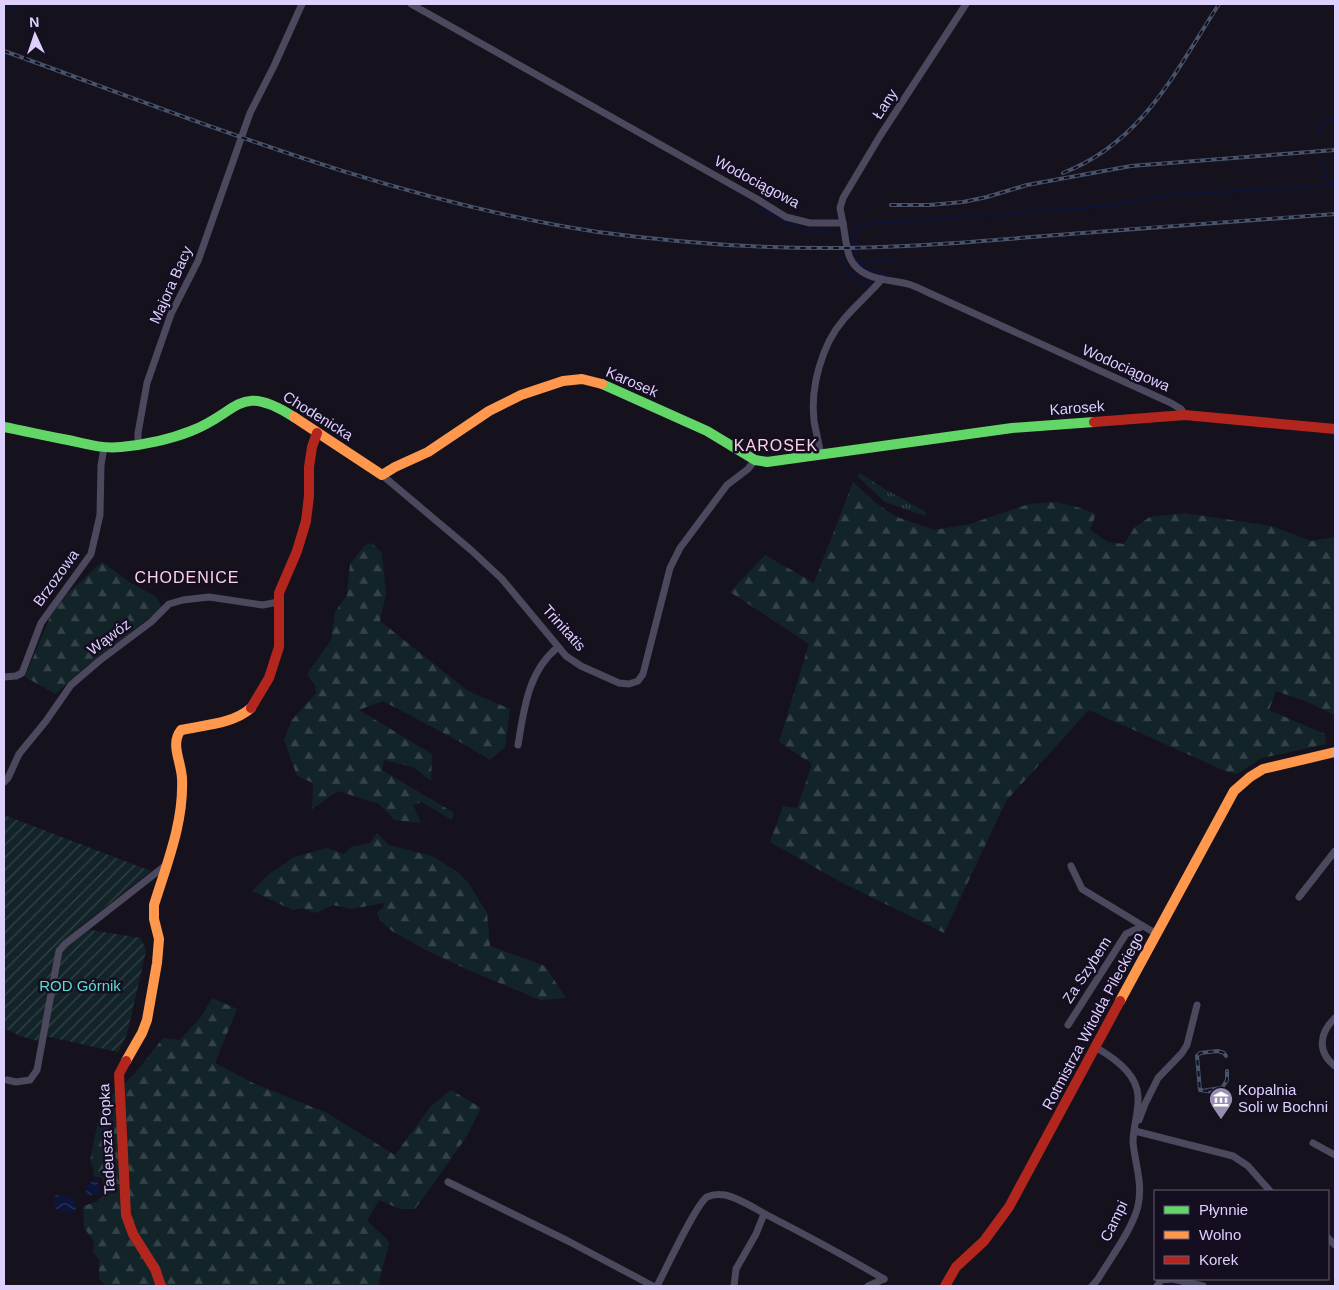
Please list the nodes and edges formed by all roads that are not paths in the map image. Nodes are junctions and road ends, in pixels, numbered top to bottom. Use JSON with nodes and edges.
{"nodes":[{"id":1,"x":302,"y":4,"type":"edge"},
{"id":2,"x":411,"y":4,"type":"edge"},
{"id":3,"x":966,"y":4,"type":"edge"},
{"id":4,"x":843,"y":223,"type":"junction"},
{"id":5,"x":882,"y":279,"type":"junction"},
{"id":6,"x":1185,"y":415,"type":"junction"},
{"id":7,"x":4,"y":428,"type":"edge"},
{"id":8,"x":1335,"y":430,"type":"edge"},
{"id":9,"x":317,"y":433,"type":"junction"},
{"id":10,"x":138,"y":445,"type":"junction"},
{"id":11,"x":104,"y":448,"type":"junction"},
{"id":12,"x":821,"y":455,"type":"junction"},
{"id":13,"x":755,"y":460,"type":"junction"},
{"id":14,"x":382,"y":475,"type":"junction"},
{"id":15,"x":278,"y":602,"type":"junction"},
{"id":16,"x":558,"y":647,"type":"junction"},
{"id":17,"x":4,"y":677,"type":"edge"},
{"id":18,"x":518,"y":745,"type":"dead end"},
{"id":19,"x":1335,"y":752,"type":"edge"},
{"id":20,"x":4,"y":782,"type":"edge"},
{"id":21,"x":1335,"y":851,"type":"edge"},
{"id":22,"x":168,"y":863,"type":"junction"},
{"id":23,"x":1071,"y":866,"type":"dead end"},
{"id":24,"x":1299,"y":897,"type":"dead end"},
{"id":25,"x":1143,"y":926,"type":"junction"},
{"id":26,"x":1157,"y":934,"type":"junction"},
{"id":27,"x":1196,"y":1005,"type":"dead end"},
{"id":28,"x":1335,"y":1018,"type":"edge"},
{"id":29,"x":1068,"y":1025,"type":"dead end"},
{"id":30,"x":1095,"y":1047,"type":"junction"},
{"id":31,"x":1335,"y":1066,"type":"edge"},
{"id":32,"x":7,"y":1080,"type":"dead end"},
{"id":33,"x":1135,"y":1129,"type":"junction"},
{"id":34,"x":1313,"y":1143,"type":"dead end"},
{"id":35,"x":1335,"y":1155,"type":"edge"},
{"id":36,"x":448,"y":1182,"type":"dead end"},
{"id":37,"x":1269,"y":1190,"type":"edge"},
{"id":38,"x":764,"y":1214,"type":"junction"},
{"id":39,"x":967,"y":1257,"type":"junction"},
{"id":40,"x":1177,"y":1280,"type":"edge"},
{"id":41,"x":161,"y":1286,"type":"edge"},
{"id":42,"x":655,"y":1286,"type":"edge"},
{"id":43,"x":734,"y":1286,"type":"edge"},
{"id":44,"x":868,"y":1286,"type":"edge"},
{"id":45,"x":945,"y":1286,"type":"edge"},
{"id":46,"x":951,"y":1286,"type":"edge"},
{"id":47,"x":1092,"y":1286,"type":"edge"},
{"id":48,"x":1203,"y":1286,"type":"edge"}],
"edges":[{"from":1,"to":10,"type":"street","name":"Majora Bacy"},
{"from":2,"to":4,"type":"street","name":"Wodociągowa"},
{"from":3,"to":4,"type":"street","name":"Łany"},
{"from":4,"to":5,"type":"street","name":"Wodociągowa"},
{"from":5,"to":6,"type":"street","name":"Wodociągowa"},
{"from":5,"to":12,"type":"street"},
{"from":6,"to":8,"type":"street","name":"Karosek"},
{"from":6,"to":12,"type":"street","name":"Karosek"},
{"from":7,"to":11,"type":"street","name":"Chodenicka"},
{"from":9,"to":10,"type":"street","name":"Chodenicka"},
{"from":9,"to":14,"type":"street","name":"Chodenicka"},
{"from":9,"to":15,"type":"street","name":"Tadeusza Popka"},
{"from":10,"to":11,"type":"street","name":"Chodenicka"},
{"from":11,"to":17,"type":"street","name":"Brzozowa"},
{"from":12,"to":13,"type":"street","name":"Karosek"},
{"from":13,"to":14,"type":"street","name":"Karosek"},
{"from":13,"to":16,"type":"street","name":"Trinitatis"},
{"from":14,"to":16,"type":"street","name":"Trinitatis"},
{"from":15,"to":20,"type":"street","name":"Wąwóz"},
{"from":15,"to":22,"type":"street","name":"Tadeusza Popka"},
{"from":16,"to":18,"type":"street"},
{"from":19,"to":26,"type":"street","name":"Rotmistrza Witolda Pileckiego"},
{"from":21,"to":24,"type":"street"},
{"from":22,"to":32,"type":"street"},
{"from":22,"to":41,"type":"street","name":"Tadeusza Popka"},
{"from":23,"to":25,"type":"street"},
{"from":25,"to":26,"type":"street"},
{"from":25,"to":29,"type":"street","name":"Za Szybem"},
{"from":26,"to":30,"type":"street","name":"Rotmistrza Witolda Pileckiego"},
{"from":27,"to":33,"type":"street"},
{"from":28,"to":31,"type":"street"},
{"from":30,"to":33,"type":"street","name":"Campi"},
{"from":30,"to":39,"type":"street","name":"Rotmistrza Witolda Pileckiego"},
{"from":33,"to":37,"type":"street"},
{"from":33,"to":47,"type":"street","name":"Campi"},
{"from":34,"to":35,"type":"street"},
{"from":36,"to":42,"type":"street"},
{"from":38,"to":42,"type":"street"},
{"from":38,"to":43,"type":"street"},
{"from":38,"to":44,"type":"street"},
{"from":39,"to":45,"type":"street","name":"Rotmistrza Witolda Pileckiego"},
{"from":39,"to":46,"type":"street","name":"Rotmistrza Witolda Pileckiego"},
{"from":40,"to":48,"type":"street"}]}
